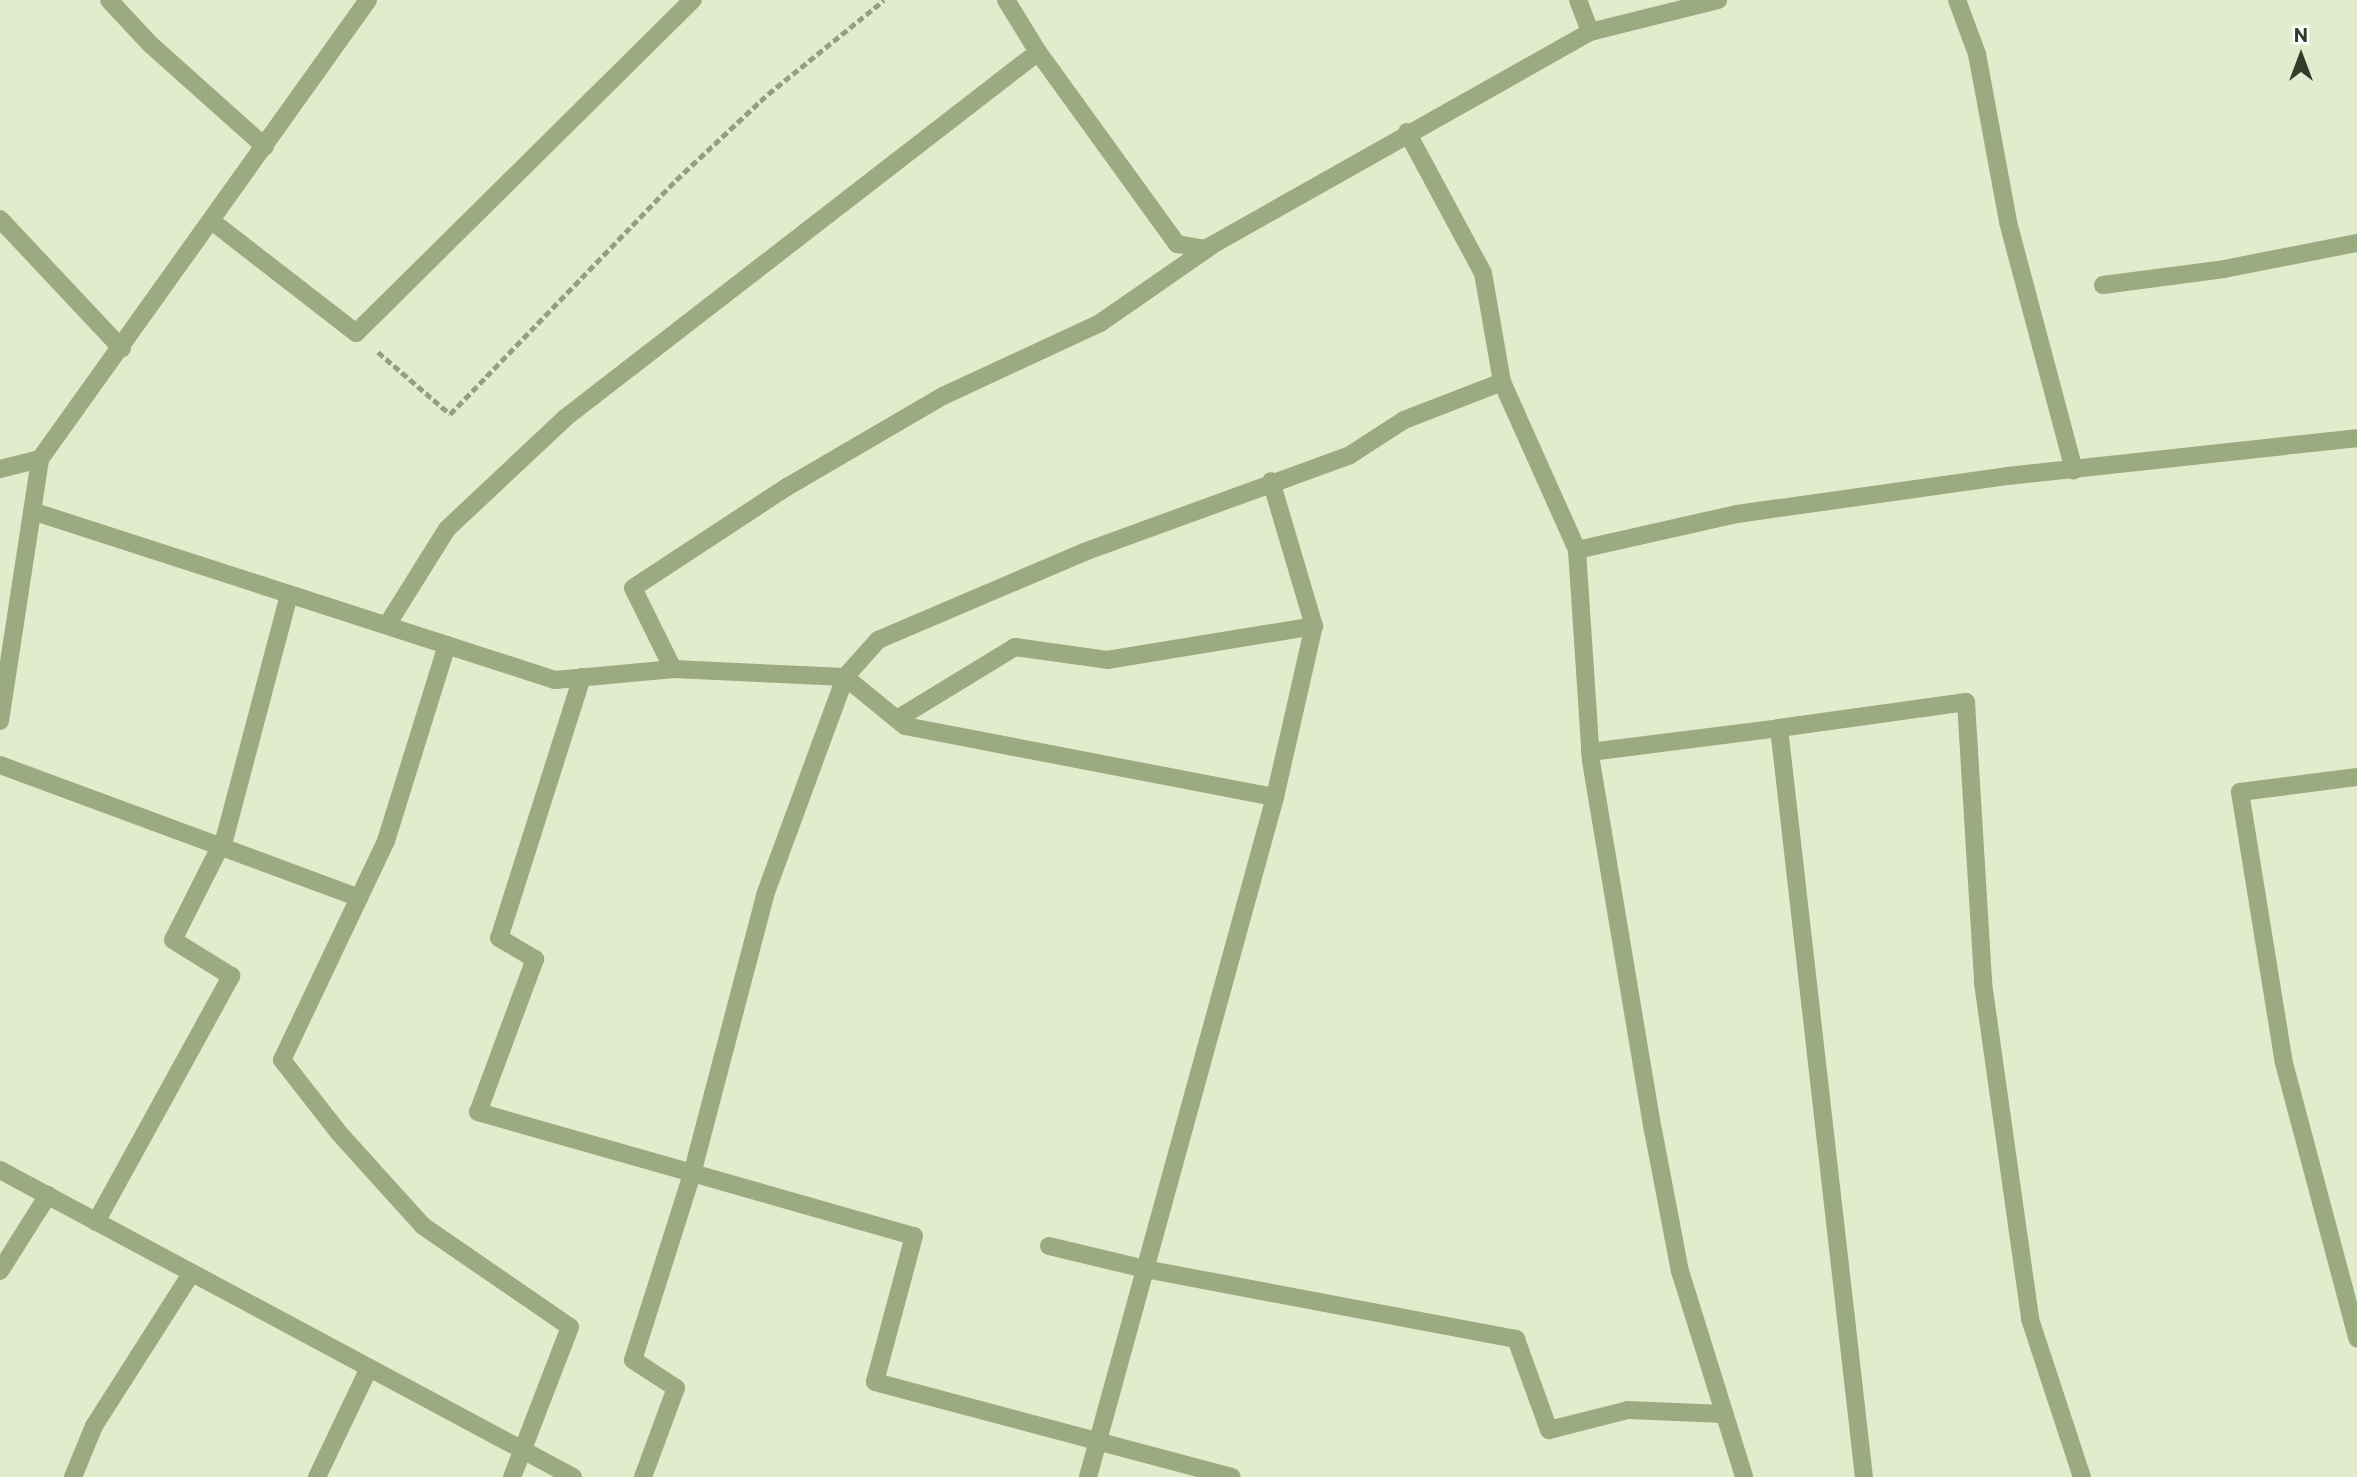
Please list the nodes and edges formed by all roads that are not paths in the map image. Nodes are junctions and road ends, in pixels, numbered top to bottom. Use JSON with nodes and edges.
{"nodes":[{"id":1,"x":110,"y":0,"type":"edge"},
{"id":2,"x":368,"y":0,"type":"edge"},
{"id":3,"x":693,"y":0,"type":"edge"},
{"id":4,"x":1006,"y":0,"type":"edge"},
{"id":5,"x":1578,"y":0,"type":"edge"},
{"id":6,"x":1718,"y":0,"type":"edge"},
{"id":7,"x":1957,"y":0,"type":"edge"},
{"id":8,"x":1590,"y":32,"type":"junction"},
{"id":9,"x":1038,"y":52,"type":"junction"},
{"id":10,"x":1407,"y":132,"type":"junction"},
{"id":11,"x":265,"y":147,"type":"junction"},
{"id":12,"x":0,"y":219,"type":"edge"},
{"id":13,"x":213,"y":222,"type":"junction"},
{"id":14,"x":2357,"y":243,"type":"edge"},
{"id":15,"x":1211,"y":246,"type":"junction"},
{"id":16,"x":2103,"y":285,"type":"dead end"},
{"id":17,"x":122,"y":349,"type":"junction"},
{"id":18,"x":1502,"y":382,"type":"junction"},
{"id":19,"x":2357,"y":438,"type":"edge"},
{"id":20,"x":40,"y":459,"type":"junction"},
{"id":21,"x":0,"y":468,"type":"edge"},
{"id":22,"x":2074,"y":470,"type":"junction"},
{"id":23,"x":1271,"y":481,"type":"junction"},
{"id":24,"x":35,"y":512,"type":"junction"},
{"id":25,"x":1577,"y":550,"type":"junction"},
{"id":26,"x":289,"y":594,"type":"junction"},
{"id":27,"x":387,"y":625,"type":"junction"},
{"id":28,"x":1314,"y":626,"type":"junction"},
{"id":29,"x":447,"y":645,"type":"junction"},
{"id":30,"x":673,"y":668,"type":"junction"},
{"id":31,"x":582,"y":677,"type":"junction"},
{"id":32,"x":845,"y":677,"type":"junction"},
{"id":33,"x":0,"y":718,"type":"edge"},
{"id":34,"x":897,"y":719,"type":"junction"},
{"id":35,"x":1779,"y":728,"type":"junction"},
{"id":36,"x":1590,"y":752,"type":"junction"},
{"id":37,"x":0,"y":765,"type":"edge"},
{"id":38,"x":2357,"y":777,"type":"edge"},
{"id":39,"x":1275,"y":797,"type":"junction"},
{"id":40,"x":221,"y":845,"type":"junction"},
{"id":41,"x":359,"y":898,"type":"junction"},
{"id":42,"x":0,"y":1170,"type":"edge"},
{"id":43,"x":692,"y":1174,"type":"junction"},
{"id":44,"x":48,"y":1195,"type":"junction"},
{"id":45,"x":96,"y":1222,"type":"junction"},
{"id":46,"x":1049,"y":1246,"type":"dead end"},
{"id":47,"x":1145,"y":1269,"type":"junction"},
{"id":48,"x":0,"y":1272,"type":"edge"},
{"id":49,"x":191,"y":1274,"type":"junction"},
{"id":50,"x":2357,"y":1338,"type":"edge"},
{"id":51,"x":368,"y":1370,"type":"junction"},
{"id":52,"x":1724,"y":1414,"type":"junction"},
{"id":53,"x":1098,"y":1441,"type":"junction"},
{"id":54,"x":522,"y":1453,"type":"junction"},
{"id":55,"x":73,"y":1477,"type":"edge"},
{"id":56,"x":317,"y":1477,"type":"edge"},
{"id":57,"x":512,"y":1477,"type":"edge"},
{"id":58,"x":573,"y":1477,"type":"edge"},
{"id":59,"x":643,"y":1477,"type":"edge"},
{"id":60,"x":1088,"y":1477,"type":"edge"},
{"id":61,"x":1232,"y":1477,"type":"edge"},
{"id":62,"x":1744,"y":1477,"type":"edge"},
{"id":63,"x":1864,"y":1477,"type":"edge"},
{"id":64,"x":2082,"y":1477,"type":"edge"}],
"edges":[{"from":1,"to":11,"type":"street"},
{"from":2,"to":11,"type":"street"},
{"from":3,"to":13,"type":"street"},
{"from":4,"to":9,"type":"street"},
{"from":5,"to":8,"type":"street"},
{"from":6,"to":8,"type":"street"},
{"from":7,"to":22,"type":"street"},
{"from":8,"to":10,"type":"street"},
{"from":9,"to":15,"type":"street"},
{"from":9,"to":27,"type":"street"},
{"from":10,"to":15,"type":"street"},
{"from":10,"to":18,"type":"street"},
{"from":11,"to":13,"type":"street"},
{"from":12,"to":17,"type":"street"},
{"from":13,"to":17,"type":"street"},
{"from":14,"to":16,"type":"street"},
{"from":15,"to":30,"type":"street"},
{"from":17,"to":20,"type":"street"},
{"from":18,"to":23,"type":"street"},
{"from":18,"to":25,"type":"street"},
{"from":19,"to":22,"type":"street"},
{"from":20,"to":21,"type":"street"},
{"from":20,"to":24,"type":"street"},
{"from":22,"to":25,"type":"street"},
{"from":23,"to":28,"type":"street"},
{"from":23,"to":32,"type":"street"},
{"from":24,"to":26,"type":"street"},
{"from":24,"to":33,"type":"street"},
{"from":25,"to":36,"type":"street"},
{"from":26,"to":27,"type":"street"},
{"from":26,"to":40,"type":"street"},
{"from":27,"to":29,"type":"street"},
{"from":28,"to":34,"type":"street"},
{"from":28,"to":39,"type":"street"},
{"from":29,"to":31,"type":"street"},
{"from":29,"to":41,"type":"street"},
{"from":30,"to":31,"type":"street"},
{"from":30,"to":32,"type":"street"},
{"from":31,"to":43,"type":"street"},
{"from":32,"to":34,"type":"street"},
{"from":32,"to":43,"type":"street"},
{"from":34,"to":39,"type":"street"},
{"from":35,"to":36,"type":"street"},
{"from":35,"to":63,"type":"street"},
{"from":35,"to":64,"type":"street"},
{"from":36,"to":52,"type":"street"},
{"from":37,"to":40,"type":"street"},
{"from":38,"to":50,"type":"street"},
{"from":39,"to":47,"type":"street"},
{"from":40,"to":41,"type":"street"},
{"from":40,"to":45,"type":"street"},
{"from":41,"to":54,"type":"street"},
{"from":42,"to":44,"type":"street"},
{"from":43,"to":53,"type":"street"},
{"from":43,"to":59,"type":"street"},
{"from":44,"to":45,"type":"street"},
{"from":44,"to":48,"type":"street"},
{"from":45,"to":49,"type":"street"},
{"from":46,"to":47,"type":"street"},
{"from":47,"to":52,"type":"street"},
{"from":47,"to":53,"type":"street"},
{"from":49,"to":51,"type":"street"},
{"from":49,"to":55,"type":"street"},
{"from":51,"to":54,"type":"street"},
{"from":51,"to":56,"type":"street"},
{"from":52,"to":62,"type":"street"},
{"from":53,"to":60,"type":"street"},
{"from":53,"to":61,"type":"street"},
{"from":54,"to":57,"type":"street"},
{"from":54,"to":58,"type":"street"}]}
